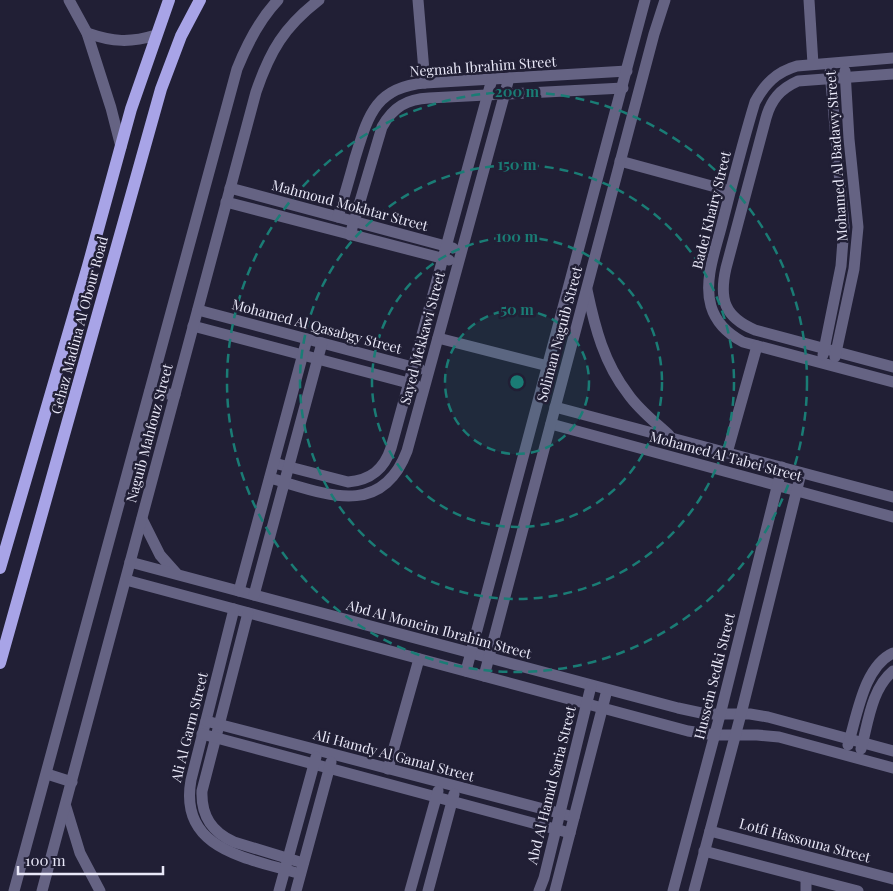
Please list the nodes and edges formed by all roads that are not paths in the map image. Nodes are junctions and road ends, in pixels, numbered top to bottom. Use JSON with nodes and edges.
{"nodes":[{"id":1,"x":69,"y":0,"type":"edge"},
{"id":2,"x":170,"y":0,"type":"edge"},
{"id":3,"x":200,"y":0,"type":"edge"},
{"id":4,"x":278,"y":0,"type":"edge"},
{"id":5,"x":319,"y":0,"type":"edge"},
{"id":6,"x":418,"y":0,"type":"edge"},
{"id":7,"x":645,"y":0,"type":"edge"},
{"id":8,"x":665,"y":0,"type":"edge"},
{"id":9,"x":809,"y":0,"type":"edge"},
{"id":10,"x":87,"y":33,"type":"junction"},
{"id":11,"x":156,"y":35,"type":"junction"},
{"id":12,"x":893,"y":58,"type":"edge"},
{"id":13,"x":845,"y":61,"type":"junction"},
{"id":14,"x":830,"y":62,"type":"junction"},
{"id":15,"x":813,"y":64,"type":"junction"},
{"id":16,"x":627,"y":71,"type":"junction"},
{"id":17,"x":893,"y":74,"type":"edge"},
{"id":18,"x":846,"y":77,"type":"junction"},
{"id":19,"x":509,"y":78,"type":"junction"},
{"id":20,"x":831,"y":78,"type":"junction"},
{"id":21,"x":492,"y":79,"type":"junction"},
{"id":22,"x":425,"y":83,"type":"junction"},
{"id":23,"x":623,"y":88,"type":"junction"},
{"id":24,"x":505,"y":94,"type":"junction"},
{"id":25,"x":488,"y":95,"type":"junction"},
{"id":26,"x":121,"y":147,"type":"junction"},
{"id":27,"x":620,"y":161,"type":"junction"},
{"id":28,"x":466,"y":174,"type":"junction"},
{"id":29,"x":482,"y":177,"type":"junction"},
{"id":30,"x":230,"y":188,"type":"junction"},
{"id":31,"x":730,"y":191,"type":"junction"},
{"id":32,"x":226,"y":202,"type":"junction"},
{"id":33,"x":338,"y":217,"type":"junction"},
{"id":34,"x":454,"y":217,"type":"junction"},
{"id":35,"x":470,"y":220,"type":"junction"},
{"id":36,"x":354,"y":221,"type":"junction"},
{"id":37,"x":350,"y":234,"type":"junction"},
{"id":38,"x":446,"y":246,"type":"junction"},
{"id":39,"x":462,"y":250,"type":"junction"},
{"id":40,"x":443,"y":259,"type":"junction"},
{"id":41,"x":459,"y":263,"type":"junction"},
{"id":42,"x":88,"y":266,"type":"junction"},
{"id":43,"x":108,"y":273,"type":"junction"},
{"id":44,"x":435,"y":287,"type":"junction"},
{"id":45,"x":586,"y":289,"type":"junction"},
{"id":46,"x":451,"y":291,"type":"junction"},
{"id":47,"x":198,"y":310,"type":"junction"},
{"id":48,"x":193,"y":326,"type":"junction"},
{"id":49,"x":438,"y":338,"type":"junction"},
{"id":50,"x":307,"y":339,"type":"junction"},
{"id":51,"x":322,"y":343,"type":"junction"},
{"id":52,"x":757,"y":346,"type":"junction"},
{"id":53,"x":824,"y":348,"type":"junction"},
{"id":54,"x":836,"y":352,"type":"junction"},
{"id":55,"x":303,"y":355,"type":"junction"},
{"id":56,"x":318,"y":359,"type":"junction"},
{"id":57,"x":821,"y":363,"type":"junction"},
{"id":58,"x":548,"y":366,"type":"junction"},
{"id":59,"x":833,"y":366,"type":"junction"},
{"id":60,"x":413,"y":367,"type":"junction"},
{"id":61,"x":893,"y":367,"type":"edge"},
{"id":62,"x":429,"y":372,"type":"junction"},
{"id":63,"x":893,"y":382,"type":"edge"},
{"id":64,"x":409,"y":383,"type":"junction"},
{"id":65,"x":424,"y":388,"type":"junction"},
{"id":66,"x":150,"y":391,"type":"junction"},
{"id":67,"x":175,"y":395,"type":"junction"},
{"id":68,"x":555,"y":407,"type":"junction"},
{"id":69,"x":549,"y":429,"type":"junction"},
{"id":70,"x":531,"y":430,"type":"junction"},
{"id":71,"x":672,"y":438,"type":"junction"},
{"id":72,"x":727,"y":453,"type":"junction"},
{"id":73,"x":274,"y":464,"type":"junction"},
{"id":74,"x":288,"y":467,"type":"junction"},
{"id":75,"x":782,"y":467,"type":"junction"},
{"id":76,"x":800,"y":473,"type":"junction"},
{"id":77,"x":270,"y":478,"type":"junction"},
{"id":78,"x":284,"y":482,"type":"junction"},
{"id":79,"x":777,"y":486,"type":"junction"},
{"id":80,"x":796,"y":491,"type":"junction"},
{"id":81,"x":893,"y":497,"type":"edge"},
{"id":82,"x":893,"y":517,"type":"edge"},
{"id":83,"x":142,"y":519,"type":"junction"},
{"id":84,"x":130,"y":562,"type":"junction"},
{"id":85,"x":0,"y":568,"type":"edge"},
{"id":86,"x":178,"y":575,"type":"junction"},
{"id":87,"x":126,"y":580,"type":"junction"},
{"id":88,"x":239,"y":591,"type":"junction"},
{"id":89,"x":254,"y":595,"type":"junction"},
{"id":90,"x":234,"y":609,"type":"junction"},
{"id":91,"x":248,"y":613,"type":"junction"},
{"id":92,"x":893,"y":653,"type":"edge"},
{"id":93,"x":471,"y":654,"type":"junction"},
{"id":94,"x":1,"y":657,"type":"edge"},
{"id":95,"x":489,"y":658,"type":"junction"},
{"id":96,"x":419,"y":659,"type":"junction"},
{"id":97,"x":466,"y":671,"type":"junction"},
{"id":98,"x":893,"y":671,"type":"edge"},
{"id":99,"x":484,"y":676,"type":"junction"},
{"id":100,"x":591,"y":686,"type":"junction"},
{"id":101,"x":607,"y":690,"type":"junction"},
{"id":102,"x":587,"y":704,"type":"junction"},
{"id":103,"x":602,"y":708,"type":"junction"},
{"id":104,"x":741,"y":714,"type":"junction"},
{"id":105,"x":720,"y":715,"type":"junction"},
{"id":106,"x":206,"y":721,"type":"junction"},
{"id":107,"x":220,"y":725,"type":"junction"},
{"id":108,"x":202,"y":734,"type":"junction"},
{"id":109,"x":714,"y":735,"type":"junction"},
{"id":110,"x":735,"y":736,"type":"junction"},
{"id":111,"x":216,"y":738,"type":"junction"},
{"id":112,"x":850,"y":739,"type":"junction"},
{"id":113,"x":862,"y":743,"type":"junction"},
{"id":114,"x":318,"y":750,"type":"junction"},
{"id":115,"x":893,"y":751,"type":"edge"},
{"id":116,"x":333,"y":754,"type":"junction"},
{"id":117,"x":845,"y":755,"type":"junction"},
{"id":118,"x":858,"y":758,"type":"junction"},
{"id":119,"x":314,"y":764,"type":"junction"},
{"id":120,"x":329,"y":768,"type":"junction"},
{"id":121,"x":893,"y":768,"type":"edge"},
{"id":122,"x":388,"y":769,"type":"junction"},
{"id":123,"x":47,"y":774,"type":"junction"},
{"id":124,"x":72,"y":782,"type":"junction"},
{"id":125,"x":441,"y":782,"type":"junction"},
{"id":126,"x":456,"y":786,"type":"junction"},
{"id":127,"x":437,"y":797,"type":"junction"},
{"id":128,"x":452,"y":801,"type":"junction"},
{"id":129,"x":65,"y":805,"type":"junction"},
{"id":130,"x":203,"y":810,"type":"junction"},
{"id":131,"x":191,"y":812,"type":"junction"},
{"id":132,"x":559,"y":814,"type":"junction"},
{"id":133,"x":574,"y":817,"type":"junction"},
{"id":134,"x":556,"y":829,"type":"junction"},
{"id":135,"x":710,"y":830,"type":"junction"},
{"id":136,"x":570,"y":833,"type":"junction"},
{"id":137,"x":704,"y":851,"type":"junction"},
{"id":138,"x":287,"y":864,"type":"junction"},
{"id":139,"x":302,"y":869,"type":"junction"},
{"id":140,"x":806,"y":878,"type":"junction"},
{"id":141,"x":893,"y":879,"type":"edge"},
{"id":142,"x":829,"y":887,"type":"edge"},
{"id":143,"x":411,"y":889,"type":"edge"},
{"id":144,"x":14,"y":891,"type":"edge"},
{"id":145,"x":42,"y":891,"type":"edge"},
{"id":146,"x":100,"y":891,"type":"edge"},
{"id":147,"x":280,"y":891,"type":"edge"},
{"id":148,"x":296,"y":891,"type":"edge"},
{"id":149,"x":427,"y":891,"type":"edge"},
{"id":150,"x":539,"y":891,"type":"edge"},
{"id":151,"x":555,"y":891,"type":"edge"},
{"id":152,"x":673,"y":891,"type":"edge"},
{"id":153,"x":694,"y":891,"type":"edge"},
{"id":154,"x":806,"y":891,"type":"edge"},
{"id":155,"x":858,"y":891,"type":"edge"}],
"edges":[{"from":1,"to":10,"type":"street"},
{"from":2,"to":11,"type":"main road","name":"Gehaz Madina Al Obour Road"},
{"from":3,"to":43,"type":"main road","name":"Gehaz Madina Al Obour Road"},
{"from":4,"to":66,"type":"street","name":"Naguib Mahfouz Street"},
{"from":5,"to":30,"type":"street","name":"Naguib Mahfouz Street"},
{"from":6,"to":22,"type":"street"},
{"from":7,"to":16,"type":"street","name":"Soliman Naguib Street"},
{"from":8,"to":27,"type":"street","name":"Soliman Naguib Street"},
{"from":9,"to":15,"type":"street"},
{"from":10,"to":11,"type":"street"},
{"from":10,"to":26,"type":"street"},
{"from":11,"to":26,"type":"main road","name":"Gehaz Madina Al Obour Road"},
{"from":12,"to":13,"type":"street","name":"Badei Khairy Street"},
{"from":13,"to":14,"type":"street","name":"Badei Khairy Street"},
{"from":13,"to":18,"type":"street","name":"Mohamed Al Badawy Street"},
{"from":14,"to":15,"type":"street","name":"Badei Khairy Street"},
{"from":14,"to":20,"type":"street","name":"Mohamed Al Badawy Street"},
{"from":15,"to":31,"type":"street","name":"Badei Khairy Street"},
{"from":16,"to":19,"type":"street","name":"Negmah Ibrahim Street"},
{"from":16,"to":23,"type":"street","name":"Soliman Naguib Street"},
{"from":17,"to":18,"type":"street","name":"Badei Khairy Street"},
{"from":18,"to":20,"type":"street","name":"Badei Khairy Street"},
{"from":18,"to":54,"type":"street","name":"Mohamed Al Badawy Street"},
{"from":19,"to":21,"type":"street","name":"Negmah Ibrahim Street"},
{"from":19,"to":24,"type":"street","name":"Sayed Mekkawi Street"},
{"from":20,"to":53,"type":"street","name":"Mohamed Al Badawy Street"},
{"from":20,"to":53,"type":"street","name":"Badei Khairy Street"},
{"from":21,"to":22,"type":"street","name":"Negmah Ibrahim Street"},
{"from":21,"to":25,"type":"street","name":"Sayed Mekkawi Street"},
{"from":22,"to":33,"type":"street","name":"Negmah Ibrahim Street"},
{"from":23,"to":24,"type":"street","name":"Negmah Ibrahim Street"},
{"from":23,"to":58,"type":"street","name":"Soliman Naguib Street"},
{"from":24,"to":25,"type":"street","name":"Negmah Ibrahim Street"},
{"from":24,"to":29,"type":"street","name":"Sayed Mekkawi Street"},
{"from":25,"to":28,"type":"street","name":"Sayed Mekkawi Street"},
{"from":25,"to":36,"type":"street","name":"Negmah Ibrahim Street"},
{"from":26,"to":42,"type":"main road","name":"Gehaz Madina Al Obour Road"},
{"from":27,"to":31,"type":"street"},
{"from":27,"to":45,"type":"street","name":"Soliman Naguib Street"},
{"from":28,"to":29,"type":"street"},
{"from":28,"to":34,"type":"street","name":"Sayed Mekkawi Street"},
{"from":29,"to":35,"type":"street","name":"Sayed Mekkawi Street"},
{"from":30,"to":32,"type":"street","name":"Naguib Mahfouz Street"},
{"from":30,"to":33,"type":"street","name":"Mahmoud Mokhtar Street"},
{"from":31,"to":52,"type":"street","name":"Badei Khairy Street"},
{"from":32,"to":37,"type":"street","name":"Mahmoud Mokhtar Street"},
{"from":32,"to":47,"type":"street","name":"Naguib Mahfouz Street"},
{"from":33,"to":36,"type":"street","name":"Mahmoud Mokhtar Street"},
{"from":34,"to":35,"type":"street"},
{"from":34,"to":38,"type":"street","name":"Sayed Mekkawi Street"},
{"from":35,"to":39,"type":"street","name":"Sayed Mekkawi Street"},
{"from":36,"to":37,"type":"street","name":"Negmah Ibrahim Street"},
{"from":36,"to":38,"type":"street","name":"Mahmoud Mokhtar Street"},
{"from":37,"to":40,"type":"street","name":"Mahmoud Mokhtar Street"},
{"from":38,"to":39,"type":"street","name":"Mahmoud Mokhtar Street"},
{"from":38,"to":40,"type":"street","name":"Sayed Mekkawi Street"},
{"from":39,"to":41,"type":"street","name":"Sayed Mekkawi Street"},
{"from":40,"to":41,"type":"street","name":"Mahmoud Mokhtar Street"},
{"from":40,"to":44,"type":"street","name":"Sayed Mekkawi Street"},
{"from":41,"to":46,"type":"street","name":"Sayed Mekkawi Street"},
{"from":42,"to":43,"type":"main road"},
{"from":42,"to":85,"type":"main road","name":"Gehaz Madina Al Obour Road"},
{"from":43,"to":94,"type":"main road","name":"Gehaz Madina Al Obour Road"},
{"from":44,"to":46,"type":"street"},
{"from":44,"to":60,"type":"street","name":"Sayed Mekkawi Street"},
{"from":45,"to":68,"type":"street","name":"Soliman Naguib Street"},
{"from":45,"to":71,"type":"street"},
{"from":46,"to":49,"type":"street","name":"Sayed Mekkawi Street"},
{"from":47,"to":48,"type":"street","name":"Naguib Mahfouz Street"},
{"from":47,"to":50,"type":"street","name":"Mohamed Al Qasabgy Street"},
{"from":48,"to":55,"type":"street"},
{"from":48,"to":67,"type":"street","name":"Naguib Mahfouz Street"},
{"from":49,"to":58,"type":"street"},
{"from":49,"to":62,"type":"street","name":"Sayed Mekkawi Street"},
{"from":50,"to":51,"type":"street","name":"Mohamed Al Qasabgy Street"},
{"from":50,"to":55,"type":"street"},
{"from":51,"to":56,"type":"street"},
{"from":51,"to":60,"type":"street","name":"Mohamed Al Qasabgy Street"},
{"from":52,"to":57,"type":"street","name":"Badei Khairy Street"},
{"from":52,"to":72,"type":"street"},
{"from":53,"to":54,"type":"street","name":"Badei Khairy Street"},
{"from":53,"to":57,"type":"street","name":"Mohamed Al Badawy Street"},
{"from":54,"to":59,"type":"street","name":"Mohamed Al Badawy Street"},
{"from":54,"to":61,"type":"street","name":"Badei Khairy Street"},
{"from":55,"to":56,"type":"street"},
{"from":55,"to":73,"type":"street"},
{"from":56,"to":64,"type":"street"},
{"from":56,"to":74,"type":"street"},
{"from":57,"to":59,"type":"street","name":"Badei Khairy Street"},
{"from":58,"to":70,"type":"street","name":"Soliman Naguib Street"},
{"from":59,"to":63,"type":"street","name":"Badei Khairy Street"},
{"from":60,"to":62,"type":"street","name":"Mohamed Al Qasabgy Street"},
{"from":60,"to":64,"type":"street","name":"Sayed Mekkawi Street"},
{"from":62,"to":65,"type":"street","name":"Sayed Mekkawi Street"},
{"from":64,"to":65,"type":"street"},
{"from":64,"to":74,"type":"street","name":"Sayed Mekkawi Street"},
{"from":65,"to":78,"type":"street","name":"Sayed Mekkawi Street"},
{"from":66,"to":67,"type":"street"},
{"from":66,"to":123,"type":"street","name":"Naguib Mahfouz Street"},
{"from":67,"to":83,"type":"street","name":"Naguib Mahfouz Street"},
{"from":68,"to":69,"type":"street","name":"Soliman Naguib Street"},
{"from":68,"to":71,"type":"street","name":"Mohamed Al Tabei Street"},
{"from":69,"to":70,"type":"street","name":"Mohamed Al Tabei Street"},
{"from":69,"to":79,"type":"street","name":"Mohamed Al Tabei Street"},
{"from":69,"to":95,"type":"street","name":"Soliman Naguib Street"},
{"from":70,"to":93,"type":"street","name":"Soliman Naguib Street"},
{"from":71,"to":72,"type":"street","name":"Mohamed Al Tabei Street"},
{"from":72,"to":75,"type":"street","name":"Mohamed Al Tabei Street"},
{"from":73,"to":74,"type":"street","name":"Sayed Mekkawi Street"},
{"from":73,"to":77,"type":"street"},
{"from":74,"to":78,"type":"street"},
{"from":75,"to":76,"type":"street","name":"Mohamed Al Tabei Street"},
{"from":75,"to":79,"type":"street","name":"Hussein Sedki Street"},
{"from":76,"to":80,"type":"street"},
{"from":76,"to":81,"type":"street","name":"Mohamed Al Tabei Street"},
{"from":77,"to":78,"type":"street","name":"Sayed Mekkawi Street"},
{"from":77,"to":88,"type":"street"},
{"from":78,"to":89,"type":"street"},
{"from":79,"to":80,"type":"street","name":"Mohamed Al Tabei Street"},
{"from":79,"to":105,"type":"street","name":"Hussein Sedki Street"},
{"from":80,"to":82,"type":"street","name":"Mohamed Al Tabei Street"},
{"from":80,"to":104,"type":"street"},
{"from":83,"to":84,"type":"street","name":"Naguib Mahfouz Street"},
{"from":83,"to":86,"type":"street"},
{"from":84,"to":86,"type":"street","name":"Abd Al Moneim Ibrahim Street"},
{"from":84,"to":87,"type":"street","name":"Naguib Mahfouz Street"},
{"from":86,"to":88,"type":"street","name":"Abd Al Moneim Ibrahim Street"},
{"from":87,"to":90,"type":"street"},
{"from":87,"to":124,"type":"street","name":"Naguib Mahfouz Street"},
{"from":88,"to":89,"type":"street","name":"Abd Al Moneim Ibrahim Street"},
{"from":89,"to":93,"type":"street","name":"Abd Al Moneim Ibrahim Street"},
{"from":90,"to":91,"type":"street"},
{"from":90,"to":106,"type":"street","name":"Ali Al Garm Street"},
{"from":91,"to":96,"type":"street"},
{"from":91,"to":107,"type":"street","name":"Ali Al Garm Street"},
{"from":92,"to":112,"type":"street"},
{"from":93,"to":95,"type":"street","name":"Abd Al Moneim Ibrahim Street"},
{"from":93,"to":97,"type":"street","name":"Soliman Naguib Street"},
{"from":95,"to":99,"type":"street","name":"Soliman Naguib Street"},
{"from":95,"to":100,"type":"street","name":"Abd Al Moneim Ibrahim Street"},
{"from":96,"to":97,"type":"street"},
{"from":96,"to":122,"type":"street"},
{"from":97,"to":99,"type":"street"},
{"from":98,"to":113,"type":"street"},
{"from":99,"to":102,"type":"street"},
{"from":100,"to":101,"type":"street","name":"Abd Al Moneim Ibrahim Street"},
{"from":100,"to":102,"type":"street","name":"Abd Al Hamid Saria Street"},
{"from":101,"to":103,"type":"street"},
{"from":101,"to":105,"type":"street","name":"Abd Al Moneim Ibrahim Street"},
{"from":102,"to":103,"type":"street"},
{"from":102,"to":132,"type":"street","name":"Abd Al Hamid Saria Street"},
{"from":103,"to":109,"type":"street"},
{"from":103,"to":133,"type":"street"},
{"from":104,"to":105,"type":"street","name":"Abd Al Moneim Ibrahim Street"},
{"from":104,"to":110,"type":"street"},
{"from":104,"to":112,"type":"street","name":"Abd Al Moneim Ibrahim Street"},
{"from":105,"to":109,"type":"street","name":"Hussein Sedki Street"},
{"from":106,"to":107,"type":"street","name":"Ali Hamdy Al Gamal Street"},
{"from":106,"to":108,"type":"street","name":"Ali Al Garm Street"},
{"from":107,"to":111,"type":"street","name":"Ali Al Garm Street"},
{"from":107,"to":114,"type":"street","name":"Ali Hamdy Al Gamal Street"},
{"from":108,"to":111,"type":"street"},
{"from":108,"to":131,"type":"street","name":"Ali Al Garm Street"},
{"from":109,"to":110,"type":"street"},
{"from":109,"to":152,"type":"street","name":"Hussein Sedki Street"},
{"from":110,"to":117,"type":"street"},
{"from":110,"to":135,"type":"street"},
{"from":111,"to":119,"type":"street"},
{"from":111,"to":130,"type":"street","name":"Ali Al Garm Street"},
{"from":112,"to":113,"type":"street","name":"Abd Al Moneim Ibrahim Street"},
{"from":112,"to":117,"type":"street"},
{"from":113,"to":115,"type":"street","name":"Abd Al Moneim Ibrahim Street"},
{"from":113,"to":118,"type":"street"},
{"from":114,"to":116,"type":"street","name":"Ali Hamdy Al Gamal Street"},
{"from":114,"to":119,"type":"street"},
{"from":116,"to":120,"type":"street"},
{"from":116,"to":122,"type":"street","name":"Ali Hamdy Al Gamal Street"},
{"from":117,"to":118,"type":"street"},
{"from":118,"to":121,"type":"street"},
{"from":119,"to":120,"type":"street"},
{"from":119,"to":138,"type":"street"},
{"from":120,"to":127,"type":"street"},
{"from":120,"to":139,"type":"street"},
{"from":122,"to":125,"type":"street","name":"Ali Hamdy Al Gamal Street"},
{"from":123,"to":124,"type":"street"},
{"from":123,"to":144,"type":"street","name":"Naguib Mahfouz Street"},
{"from":124,"to":129,"type":"street","name":"Naguib Mahfouz Street"},
{"from":125,"to":126,"type":"street","name":"Ali Hamdy Al Gamal Street"},
{"from":125,"to":127,"type":"street"},
{"from":126,"to":128,"type":"street"},
{"from":126,"to":132,"type":"street","name":"Ali Hamdy Al Gamal Street"},
{"from":127,"to":128,"type":"street"},
{"from":127,"to":143,"type":"street"},
{"from":128,"to":134,"type":"street"},
{"from":128,"to":149,"type":"street"},
{"from":129,"to":145,"type":"street","name":"Naguib Mahfouz Street"},
{"from":129,"to":146,"type":"street"},
{"from":130,"to":131,"type":"street"},
{"from":130,"to":138,"type":"street","name":"Ali Al Garm Street"},
{"from":131,"to":138,"type":"street","name":"Ali Al Garm Street"},
{"from":132,"to":133,"type":"street","name":"Ali Hamdy Al Gamal Street"},
{"from":132,"to":134,"type":"street","name":"Abd Al Hamid Saria Street"},
{"from":133,"to":136,"type":"street"},
{"from":134,"to":136,"type":"street"},
{"from":134,"to":150,"type":"street","name":"Abd Al Hamid Saria Street"},
{"from":135,"to":137,"type":"street"},
{"from":135,"to":141,"type":"street","name":"Lotfi Hassouna Street"},
{"from":136,"to":151,"type":"street"},
{"from":137,"to":140,"type":"street"},
{"from":137,"to":153,"type":"street"},
{"from":138,"to":139,"type":"street","name":"Ali Al Garm Street"},
{"from":138,"to":147,"type":"street"},
{"from":139,"to":148,"type":"street"},
{"from":140,"to":142,"type":"street"},
{"from":140,"to":154,"type":"street"},
{"from":142,"to":155,"type":"street"},
{"from":143,"to":149,"type":"street"}]}
